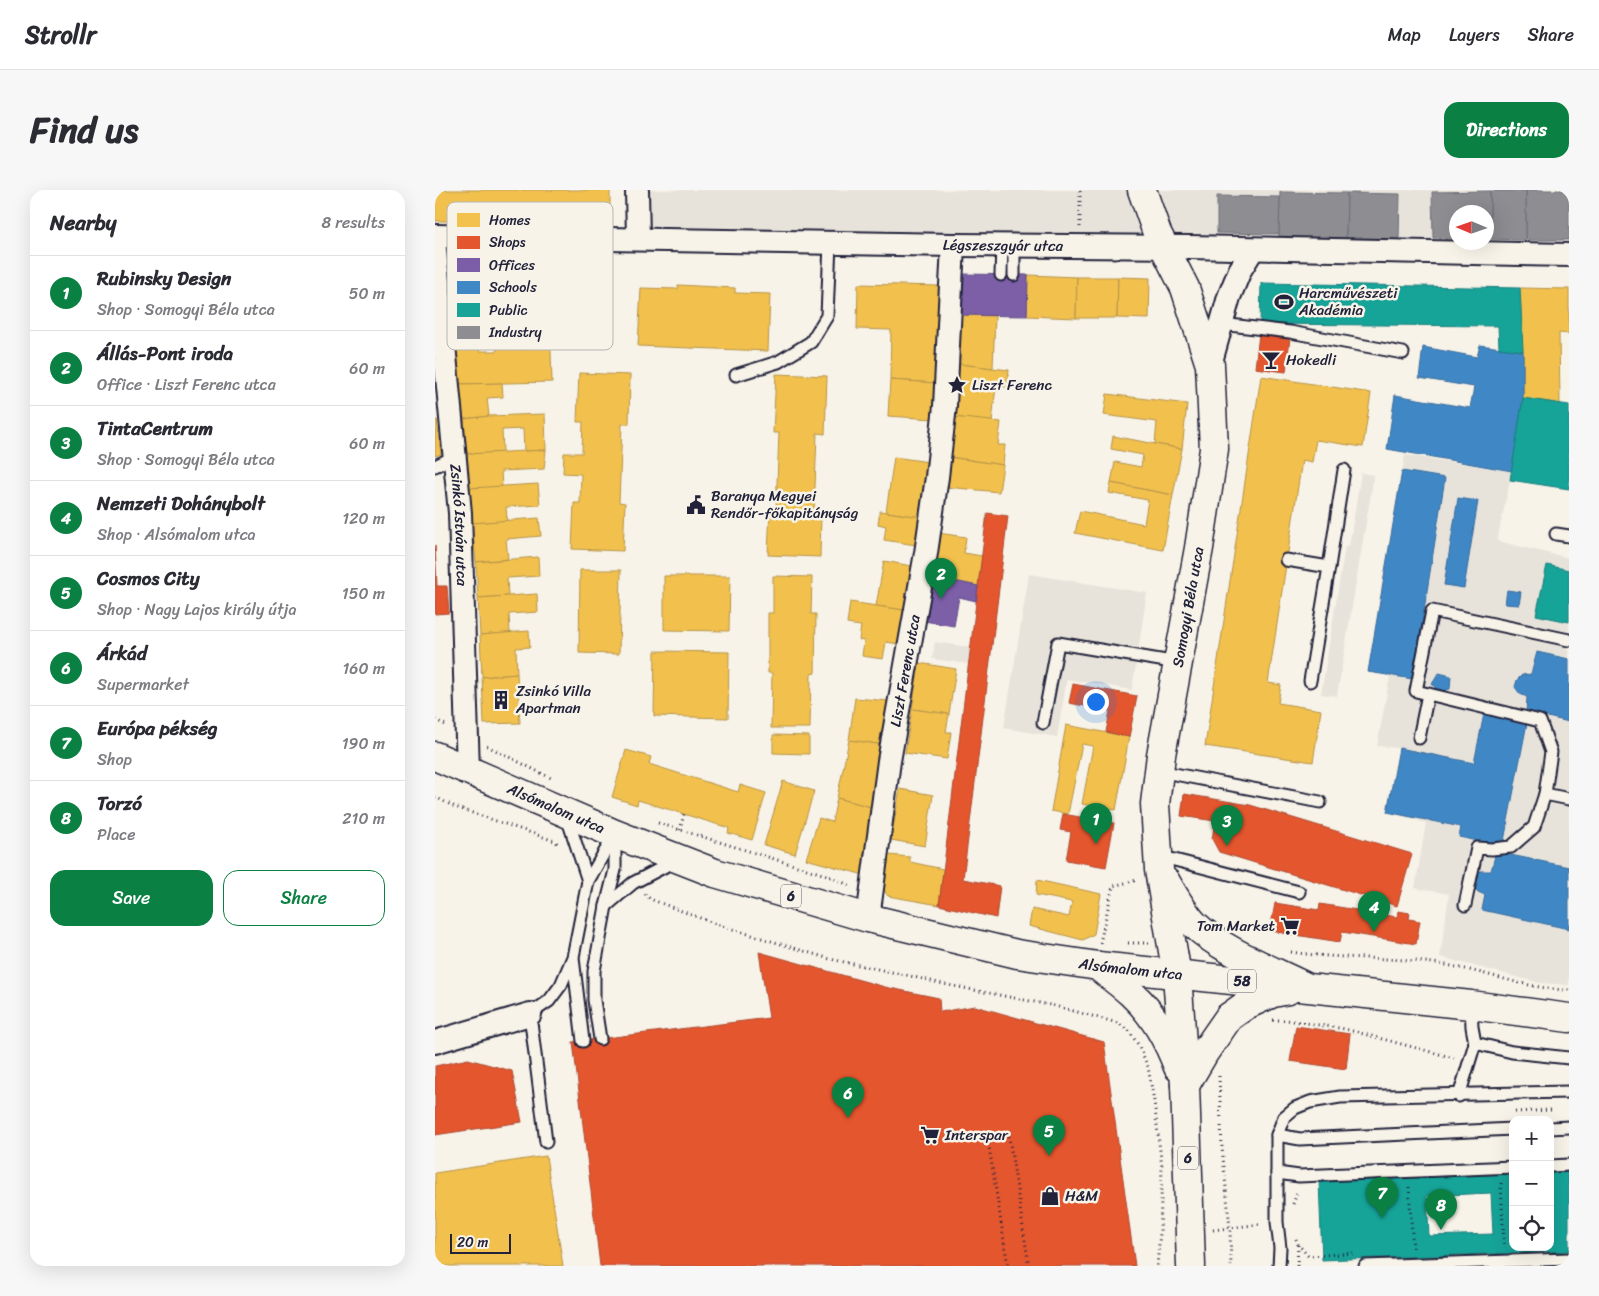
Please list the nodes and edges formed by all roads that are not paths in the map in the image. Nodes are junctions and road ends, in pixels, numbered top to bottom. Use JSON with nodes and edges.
{"nodes":[{"id":1,"x":637,"y":190,"type":"edge"},
{"id":2,"x":1142,"y":190,"type":"edge"},
{"id":3,"x":613,"y":239,"type":"edge"},
{"id":4,"x":638,"y":239,"type":"junction"},
{"id":5,"x":830,"y":242,"type":"junction"},
{"id":6,"x":953,"y":245,"type":"junction"},
{"id":7,"x":1008,"y":245,"type":"junction"},
{"id":8,"x":1164,"y":246,"type":"junction"},
{"id":9,"x":1253,"y":249,"type":"junction"},
{"id":10,"x":435,"y":250,"type":"edge"},
{"id":11,"x":1569,"y":254,"type":"edge"},
{"id":12,"x":1001,"y":275,"type":"dead end"},
{"id":13,"x":1014,"y":275,"type":"dead end"},
{"id":14,"x":1221,"y":324,"type":"junction"},
{"id":15,"x":1403,"y":353,"type":"dead end"},
{"id":16,"x":1210,"y":365,"type":"junction"},
{"id":17,"x":737,"y":375,"type":"dead end"},
{"id":18,"x":445,"y":461,"type":"edge"},
{"id":19,"x":1344,"y":470,"type":"dead end"},
{"id":20,"x":1556,"y":534,"type":"dead end"},
{"id":21,"x":1569,"y":536,"type":"edge"},
{"id":22,"x":1287,"y":560,"type":"dead end"},
{"id":23,"x":1329,"y":567,"type":"junction"},
{"id":24,"x":1569,"y":640,"type":"edge"},
{"id":25,"x":1178,"y":663,"type":"junction"},
{"id":26,"x":1310,"y":682,"type":"dead end"},
{"id":27,"x":1428,"y":694,"type":"junction"},
{"id":28,"x":1043,"y":723,"type":"dead end"},
{"id":29,"x":1419,"y":738,"type":"dead end"},
{"id":30,"x":435,"y":756,"type":"edge"},
{"id":31,"x":468,"y":771,"type":"junction"},
{"id":32,"x":1159,"y":771,"type":"junction"},
{"id":33,"x":1545,"y":794,"type":"junction"},
{"id":34,"x":1569,"y":799,"type":"edge"},
{"id":35,"x":1320,"y":802,"type":"dead end"},
{"id":36,"x":565,"y":813,"type":"junction"},
{"id":37,"x":615,"y":834,"type":"junction"},
{"id":38,"x":678,"y":858,"type":"junction"},
{"id":39,"x":1152,"y":868,"type":"junction"},
{"id":40,"x":588,"y":881,"type":"junction"},
{"id":41,"x":1299,"y":892,"type":"dead end"},
{"id":42,"x":1465,"y":905,"type":"dead end"},
{"id":43,"x":606,"y":906,"type":"junction"},
{"id":44,"x":870,"y":906,"type":"junction"},
{"id":45,"x":1100,"y":948,"type":"junction"},
{"id":46,"x":573,"y":957,"type":"junction"},
{"id":47,"x":1177,"y":975,"type":"junction"},
{"id":48,"x":1306,"y":987,"type":"junction"},
{"id":49,"x":1471,"y":1005,"type":"junction"},
{"id":50,"x":530,"y":1014,"type":"junction"},
{"id":51,"x":1565,"y":1014,"type":"edge"},
{"id":52,"x":600,"y":1038,"type":"dead end"},
{"id":53,"x":583,"y":1041,"type":"dead end"},
{"id":54,"x":435,"y":1042,"type":"edge"},
{"id":55,"x":1475,"y":1043,"type":"junction"},
{"id":56,"x":1569,"y":1058,"type":"edge"},
{"id":57,"x":1185,"y":1085,"type":"junction"},
{"id":58,"x":1569,"y":1092,"type":"edge"},
{"id":59,"x":1459,"y":1096,"type":"junction"},
{"id":60,"x":1569,"y":1127,"type":"edge"},
{"id":61,"x":1554,"y":1128,"type":"edge"},
{"id":62,"x":1509,"y":1129,"type":"edge"},
{"id":63,"x":1277,"y":1135,"type":"junction"},
{"id":64,"x":546,"y":1142,"type":"dead end"},
{"id":65,"x":1569,"y":1165,"type":"edge"},
{"id":66,"x":1554,"y":1166,"type":"edge"},
{"id":67,"x":1509,"y":1167,"type":"edge"},
{"id":68,"x":1277,"y":1173,"type":"junction"},
{"id":69,"x":1569,"y":1259,"type":"edge"},
{"id":70,"x":1191,"y":1266,"type":"edge"},
{"id":71,"x":1279,"y":1266,"type":"edge"},
{"id":72,"x":1365,"y":1266,"type":"edge"}],
"edges":[{"from":1,"to":4,"type":"street"},
{"from":2,"to":8,"type":"main road","name":"Somogyi Béla utca"},
{"from":3,"to":4,"type":"street","name":"Légszeszgyár utca"},
{"from":4,"to":5,"type":"street","name":"Légszeszgyár utca"},
{"from":5,"to":6,"type":"street","name":"Légszeszgyár utca"},
{"from":5,"to":17,"type":"lane"},
{"from":6,"to":7,"type":"street","name":"Légszeszgyár utca"},
{"from":6,"to":44,"type":"street","name":"Liszt Ferenc utca"},
{"from":7,"to":8,"type":"street","name":"Légszeszgyár utca"},
{"from":7,"to":12,"type":"lane"},
{"from":7,"to":13,"type":"lane"},
{"from":8,"to":9,"type":"street","name":"Légszeszgyár utca"},
{"from":8,"to":16,"type":"main road","name":"Somogyi Béla utca"},
{"from":9,"to":11,"type":"street","name":"Légszeszgyár utca"},
{"from":9,"to":14,"type":"street"},
{"from":10,"to":18,"type":"street","name":"Zsinkó István utca"},
{"from":14,"to":15,"type":"lane"},
{"from":14,"to":16,"type":"street"},
{"from":16,"to":25,"type":"main road","name":"Somogyi Béla utca"},
{"from":18,"to":31,"type":"street","name":"Zsinkó István utca"},
{"from":19,"to":23,"type":"lane"},
{"from":20,"to":21,"type":"lane"},
{"from":22,"to":23,"type":"lane"},
{"from":23,"to":26,"type":"lane"},
{"from":24,"to":27,"type":"lane"},
{"from":25,"to":28,"type":"lane"},
{"from":25,"to":32,"type":"main road","name":"Somogyi Béla utca"},
{"from":27,"to":29,"type":"lane"},
{"from":27,"to":33,"type":"lane"},
{"from":30,"to":31,"type":"main road","name":"Alsómalom utca","number":"6"},
{"from":31,"to":36,"type":"main road","name":"Alsómalom utca","number":"6"},
{"from":32,"to":35,"type":"lane"},
{"from":32,"to":39,"type":"main road","name":"Somogyi Béla utca"},
{"from":33,"to":34,"type":"lane"},
{"from":33,"to":42,"type":"lane"},
{"from":36,"to":37,"type":"main road","name":"Alsómalom utca","number":"6"},
{"from":36,"to":40,"type":"lane"},
{"from":37,"to":38,"type":"main road","name":"Alsómalom utca","number":"6"},
{"from":37,"to":40,"type":"lane"},
{"from":37,"to":43,"type":"lane"},
{"from":38,"to":43,"type":"lane"},
{"from":38,"to":44,"type":"main road","name":"Alsómalom utca","number":"6"},
{"from":39,"to":41,"type":"lane"},
{"from":39,"to":47,"type":"main road","name":"Somogyi Béla utca"},
{"from":39,"to":48,"type":"main road"},
{"from":40,"to":46,"type":"lane"},
{"from":43,"to":52,"type":"lane"},
{"from":44,"to":45,"type":"main road","name":"Alsómalom utca","number":"6"},
{"from":45,"to":47,"type":"main road","name":"Alsómalom utca","number":"6"},
{"from":45,"to":57,"type":"main road","number":"6"},
{"from":46,"to":50,"type":"lane"},
{"from":46,"to":53,"type":"lane"},
{"from":47,"to":48,"type":"main road","name":"Alsómalom utca","number":"58"},
{"from":47,"to":57,"type":"main road","number":"6"},
{"from":48,"to":49,"type":"main road","name":"Alsómalom utca","number":"58"},
{"from":48,"to":57,"type":"main road"},
{"from":49,"to":51,"type":"main road","name":"Alsómalom utca","number":"58"},
{"from":49,"to":55,"type":"lane"},
{"from":50,"to":54,"type":"street"},
{"from":50,"to":64,"type":"lane"},
{"from":55,"to":56,"type":"lane"},
{"from":55,"to":59,"type":"lane"},
{"from":57,"to":70,"type":"main road","number":"6"},
{"from":58,"to":59,"type":"lane"},
{"from":59,"to":63,"type":"lane"},
{"from":60,"to":61,"type":"lane"},
{"from":62,"to":63,"type":"lane"},
{"from":63,"to":68,"type":"lane"},
{"from":65,"to":66,"type":"lane"},
{"from":67,"to":68,"type":"lane"},
{"from":68,"to":71,"type":"lane"},
{"from":69,"to":72,"type":"lane"}]}
